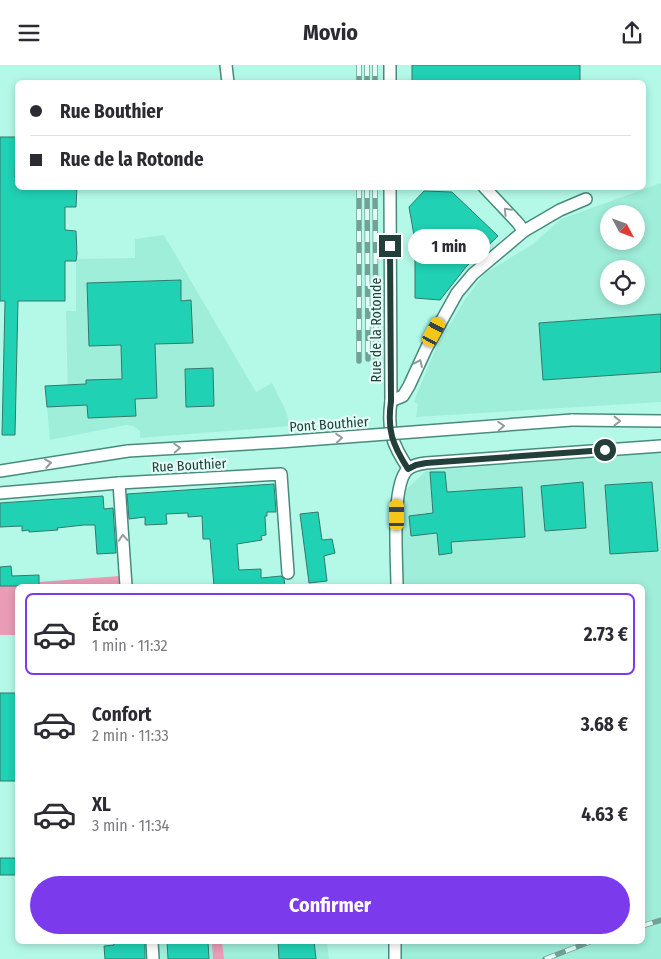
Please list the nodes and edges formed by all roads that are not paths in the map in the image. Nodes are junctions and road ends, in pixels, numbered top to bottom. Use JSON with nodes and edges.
{"nodes":[{"id":1,"x":226,"y":65,"type":"edge"},
{"id":2,"x":390,"y":65,"type":"edge"},
{"id":3,"x":228,"y":80,"type":"edge"},
{"id":4,"x":390,"y":80,"type":"edge"},
{"id":5,"x":390,"y":190,"type":"edge"},
{"id":6,"x":487,"y":190,"type":"edge"},
{"id":7,"x":586,"y":199,"type":"dead end"},
{"id":8,"x":524,"y":231,"type":"junction"},
{"id":9,"x":391,"y":401,"type":"junction"},
{"id":10,"x":661,"y":421,"type":"edge"},
{"id":11,"x":661,"y":446,"type":"edge"},
{"id":12,"x":408,"y":469,"type":"junction"},
{"id":13,"x":0,"y":471,"type":"edge"},
{"id":14,"x":119,"y":483,"type":"junction"},
{"id":15,"x":0,"y":493,"type":"edge"},
{"id":16,"x":288,"y":573,"type":"dead end"},
{"id":17,"x":126,"y":584,"type":"edge"},
{"id":18,"x":397,"y":584,"type":"edge"},
{"id":19,"x":152,"y":944,"type":"edge"},
{"id":20,"x":395,"y":944,"type":"edge"},
{"id":21,"x":153,"y":959,"type":"edge"},
{"id":22,"x":395,"y":959,"type":"edge"}],
"edges":[{"from":1,"to":3,"type":"street"},
{"from":2,"to":4,"type":"street"},
{"from":5,"to":9,"type":"street","name":"Rue de la Rotonde"},
{"from":8,"to":6,"type":"street","one_way":true},
{"from":7,"to":8,"type":"street"},
{"from":9,"to":8,"type":"street","one_way":true},
{"from":9,"to":12,"type":"street","name":"Rue de la Rotonde"},
{"from":13,"to":10,"type":"street","name":"Pont Bouthier","one_way":true,"bridge":true},
{"from":11,"to":12,"type":"street"},
{"from":12,"to":18,"type":"street"},
{"from":14,"to":15,"type":"street","name":"Rue Bouthier"},
{"from":14,"to":16,"type":"street","name":"Rue Bouthier"},
{"from":17,"to":14,"type":"street","one_way":true},
{"from":19,"to":21,"type":"street"},
{"from":20,"to":22,"type":"street"}]}
